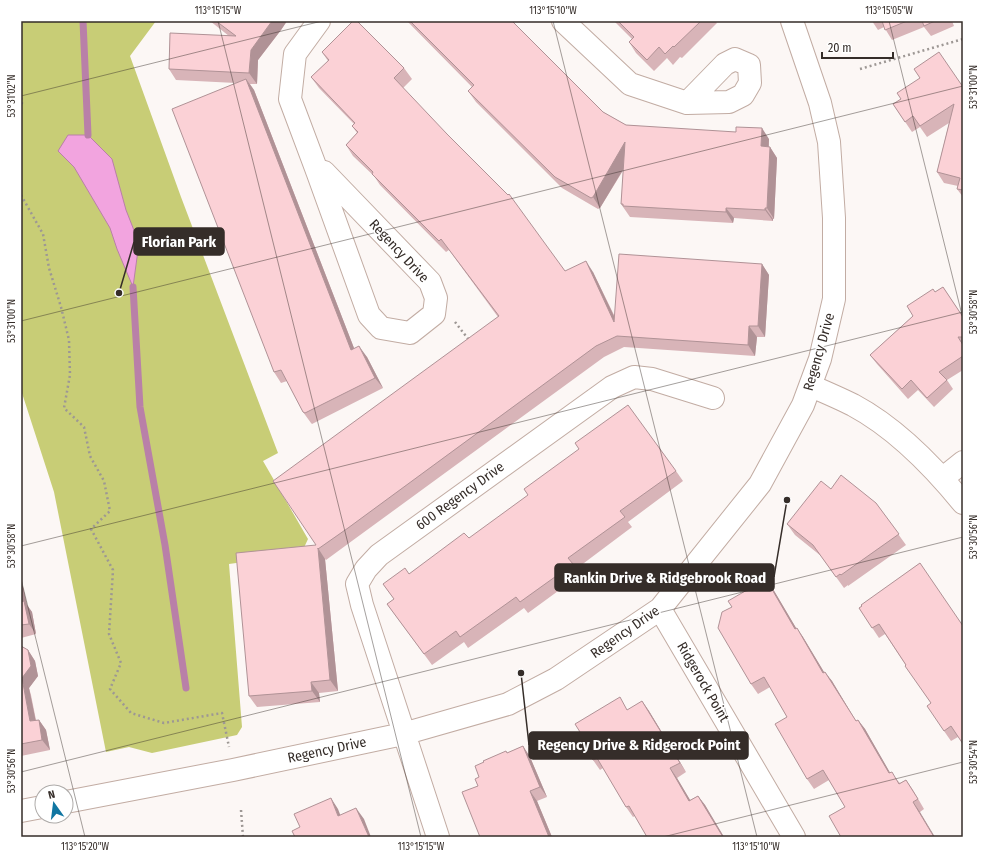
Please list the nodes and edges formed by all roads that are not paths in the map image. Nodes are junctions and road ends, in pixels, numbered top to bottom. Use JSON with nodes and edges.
{"nodes":[{"id":1,"x":319,"y":21,"type":"edge"},
{"id":2,"x":563,"y":21,"type":"edge"},
{"id":3,"x":792,"y":21,"type":"edge"},
{"id":4,"x":687,"y":103,"type":"dead end"},
{"id":5,"x":317,"y":171,"type":"junction"},
{"id":6,"x":811,"y":386,"type":"junction"},
{"id":7,"x":713,"y":398,"type":"dead end"},
{"id":8,"x":963,"y":462,"type":"edge"},
{"id":9,"x":943,"y":478,"type":"junction"},
{"id":10,"x":963,"y":503,"type":"edge"},
{"id":11,"x":660,"y":609,"type":"junction"},
{"id":12,"x":403,"y":734,"type":"junction"},
{"id":13,"x":74,"y":800,"type":"edge"},
{"id":14,"x":34,"y":809,"type":"edge"},
{"id":15,"x":21,"y":811,"type":"edge"},
{"id":16,"x":438,"y":837,"type":"edge"},
{"id":17,"x":794,"y":837,"type":"edge"}],
"edges":[{"from":1,"to":5,"type":"street"},
{"from":2,"to":4,"type":"street"},
{"from":3,"to":6,"type":"street","name":"Regency Drive"},
{"from":5,"to":5,"type":"street","name":"Regency Drive"},
{"from":6,"to":9,"type":"street"},
{"from":6,"to":11,"type":"street","name":"Regency Drive"},
{"from":7,"to":12,"type":"street","name":"600 Regency Drive"},
{"from":8,"to":9,"type":"street"},
{"from":9,"to":10,"type":"street"},
{"from":11,"to":12,"type":"street","name":"Regency Drive"},
{"from":11,"to":17,"type":"street","name":"Ridgerock Point"},
{"from":12,"to":13,"type":"street","name":"Regency Drive"},
{"from":12,"to":16,"type":"street","name":"600 Regency Drive"},
{"from":14,"to":15,"type":"street"}]}
